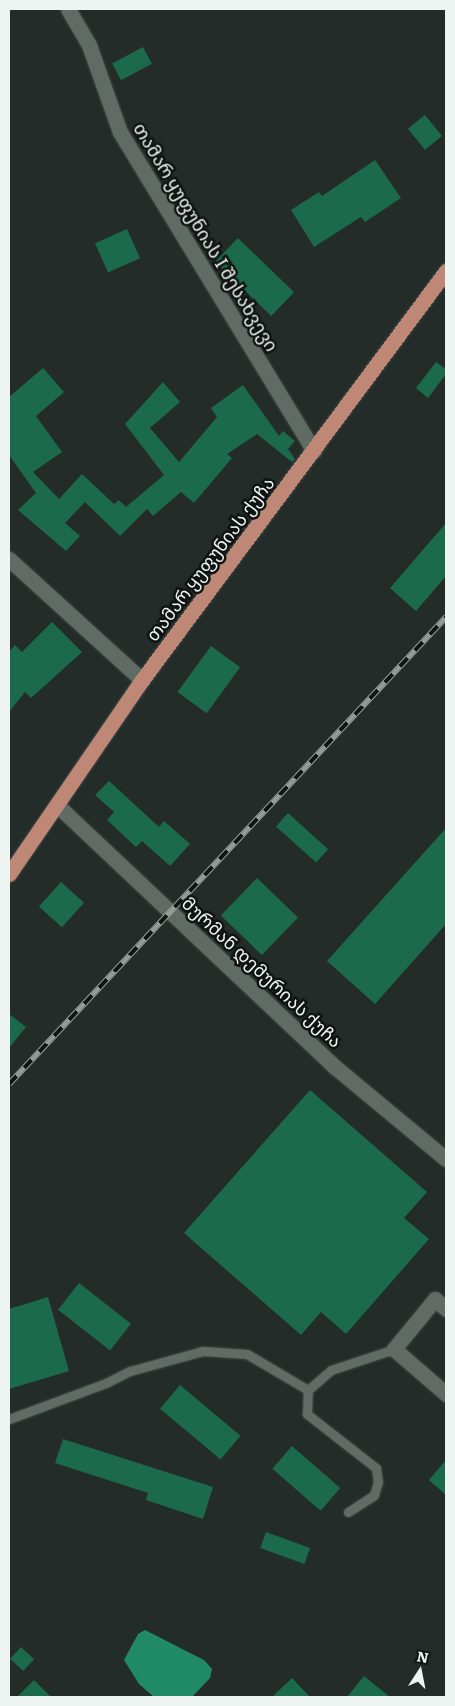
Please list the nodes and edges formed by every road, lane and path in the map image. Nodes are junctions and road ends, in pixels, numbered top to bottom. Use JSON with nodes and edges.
{"nodes":[{"id":1,"x":68,"y":9,"type":"edge"},
{"id":2,"x":446,"y":271,"type":"edge"},
{"id":3,"x":314,"y":450,"type":"junction"},
{"id":4,"x":9,"y":559,"type":"edge"},
{"id":5,"x":142,"y":680,"type":"junction"},
{"id":6,"x":58,"y":806,"type":"junction"},
{"id":7,"x":9,"y":874,"type":"edge"},
{"id":8,"x":446,"y":1159,"type":"edge"},
{"id":9,"x":446,"y":1309,"type":"edge"},
{"id":10,"x":394,"y":1349,"type":"junction"},
{"id":11,"x":308,"y":1390,"type":"junction"},
{"id":12,"x":446,"y":1394,"type":"edge"},
{"id":13,"x":9,"y":1419,"type":"edge"},
{"id":14,"x":348,"y":1512,"type":"dead end"}],
"edges":[{"from":1,"to":3,"type":"street","name":"თამარ ყუფუნიას I შესახვევი"},
{"from":2,"to":3,"type":"main road","name":"თამარ ყუფუნიას ქუჩა"},
{"from":3,"to":5,"type":"main road","name":"თამარ ყუფუნიას ქუჩა"},
{"from":4,"to":5,"type":"street"},
{"from":5,"to":6,"type":"main road","name":"თამარ ყუფუნიას ქუჩა"},
{"from":6,"to":7,"type":"main road","name":"თამარ ყუფუნიას ქუჩა"},
{"from":6,"to":8,"type":"street","name":"მურმან დემურიას ქუჩა"},
{"from":9,"to":10,"type":"street"},
{"from":10,"to":11,"type":"lane"},
{"from":10,"to":12,"type":"street"},
{"from":11,"to":13,"type":"lane"},
{"from":11,"to":14,"type":"lane"}]}
